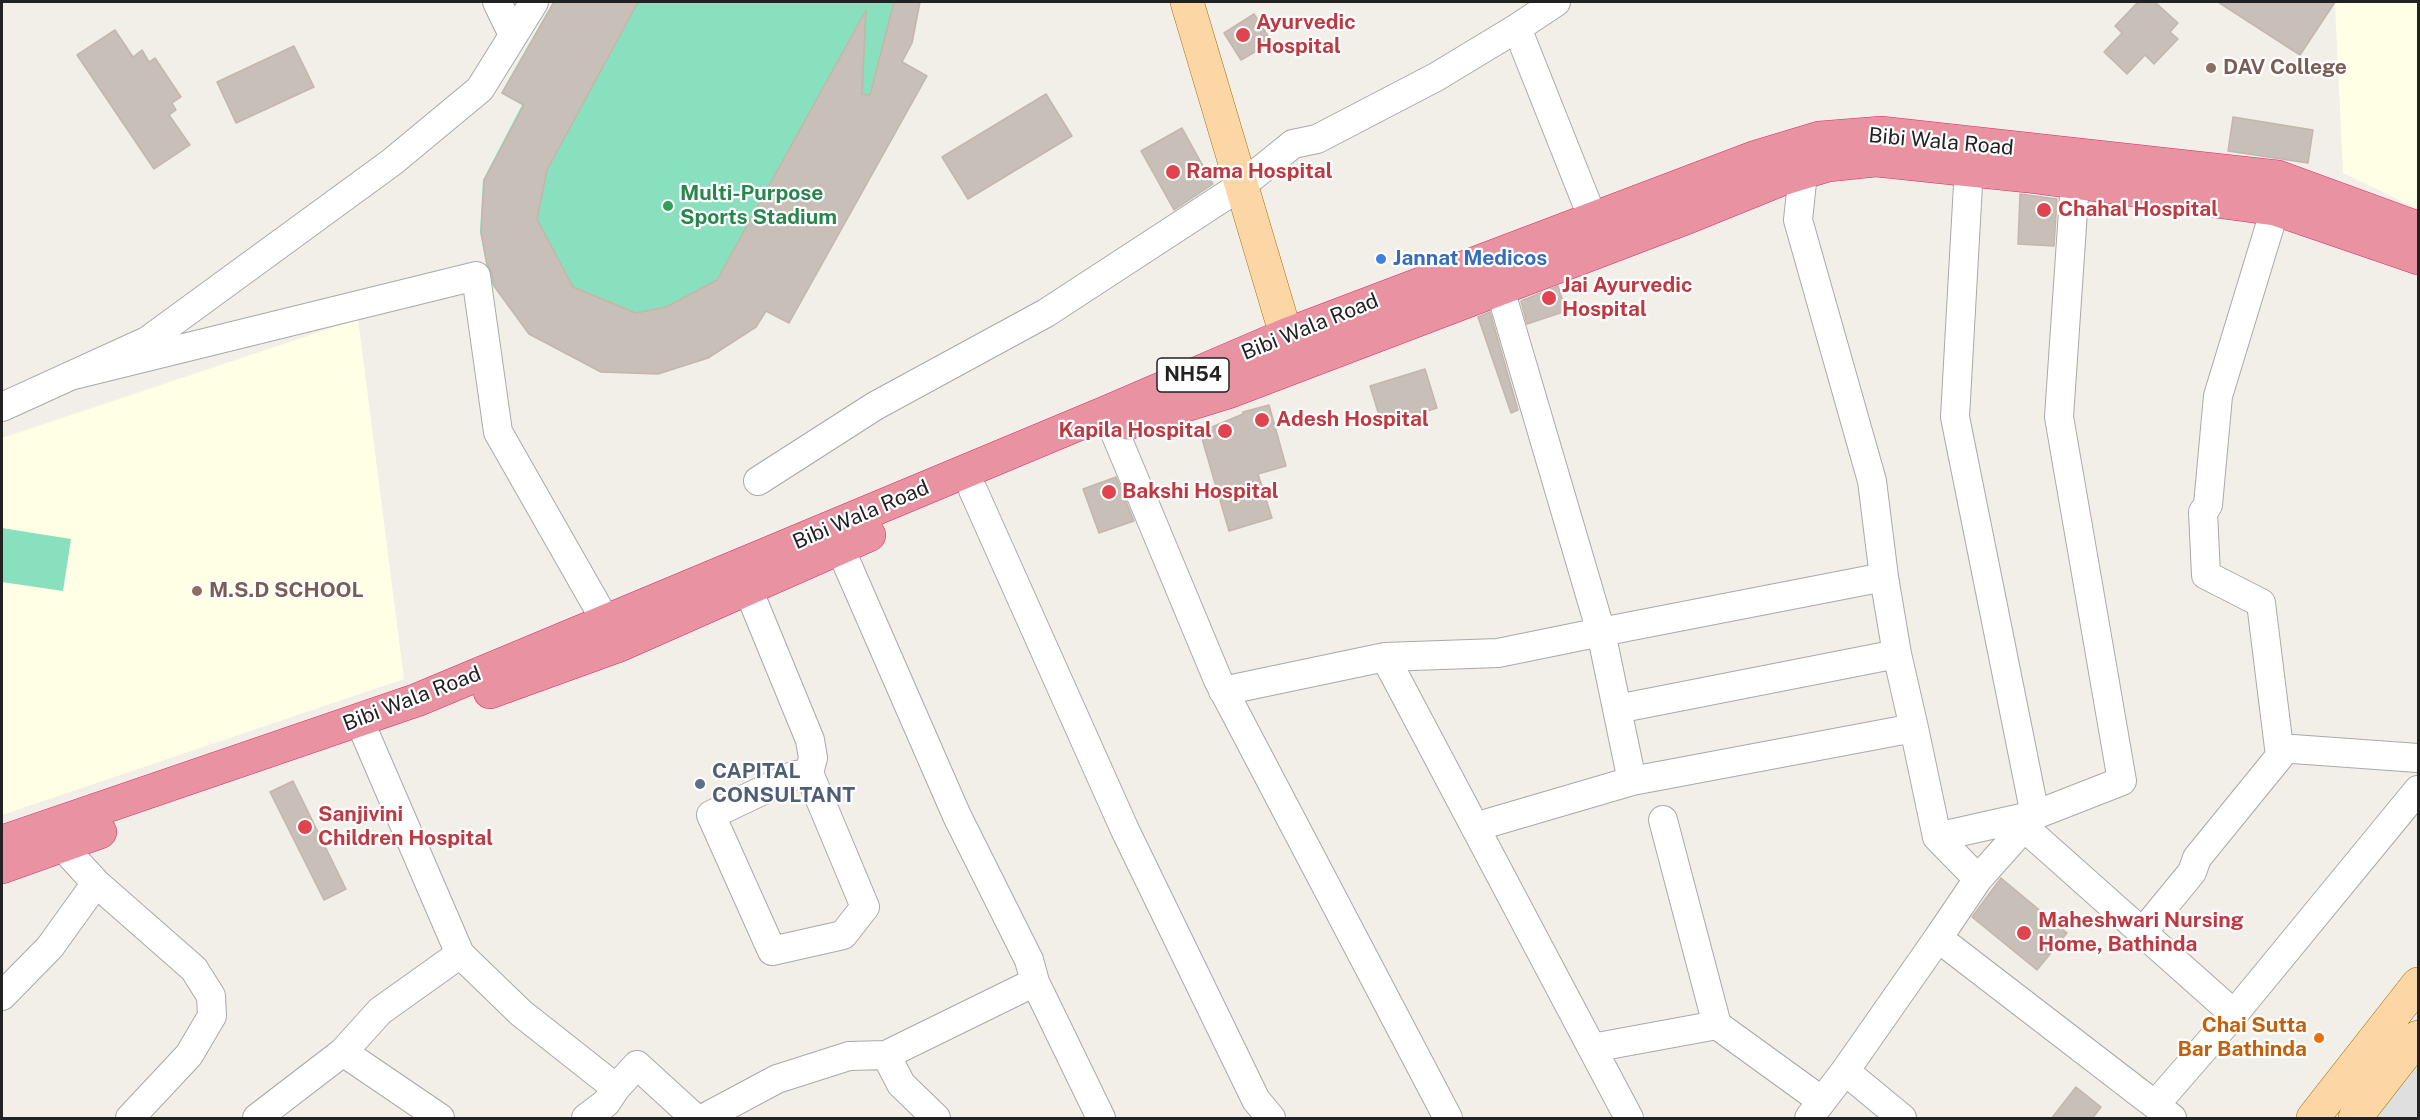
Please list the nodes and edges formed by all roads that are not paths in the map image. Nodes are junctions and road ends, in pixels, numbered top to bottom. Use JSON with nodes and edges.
{"nodes":[{"id":1,"x":497,"y":2,"type":"edge"},
{"id":2,"x":534,"y":2,"type":"edge"},
{"id":3,"x":1187,"y":2,"type":"edge"},
{"id":4,"x":1556,"y":2,"type":"edge"},
{"id":5,"x":1517,"y":28,"type":"junction"},
{"id":6,"x":513,"y":35,"type":"junction"},
{"id":7,"x":1969,"y":156,"type":"junction"},
{"id":8,"x":1803,"y":173,"type":"junction"},
{"id":9,"x":2075,"y":182,"type":"junction"},
{"id":10,"x":1242,"y":185,"type":"junction"},
{"id":11,"x":2275,"y":209,"type":"junction"},
{"id":12,"x":1593,"y":219,"type":"junction"},
{"id":13,"x":2418,"y":228,"type":"edge"},
{"id":14,"x":2418,"y":258,"type":"edge"},
{"id":15,"x":1500,"y":289,"type":"junction"},
{"id":16,"x":1286,"y":335,"type":"junction"},
{"id":17,"x":1296,"y":367,"type":"junction"},
{"id":18,"x":70,"y":376,"type":"junction"},
{"id":19,"x":2,"y":407,"type":"edge"},
{"id":20,"x":1109,"y":421,"type":"junction"},
{"id":21,"x":758,"y":481,"type":"dead end"},
{"id":22,"x":973,"y":490,"type":"junction"},
{"id":23,"x":840,"y":548,"type":"junction"},
{"id":24,"x":1884,"y":577,"type":"junction"},
{"id":25,"x":748,"y":589,"type":"junction"},
{"id":26,"x":1601,"y":632,"type":"junction"},
{"id":27,"x":612,"y":633,"type":"junction"},
{"id":28,"x":1898,"y":654,"type":"junction"},
{"id":29,"x":1385,"y":657,"type":"junction"},
{"id":30,"x":1223,"y":691,"type":"junction"},
{"id":31,"x":1617,"y":709,"type":"junction"},
{"id":32,"x":1914,"y":728,"type":"junction"},
{"id":33,"x":366,"y":736,"type":"junction"},
{"id":34,"x":2278,"y":748,"type":"junction"},
{"id":35,"x":2418,"y":758,"type":"edge"},
{"id":36,"x":809,"y":773,"type":"junction"},
{"id":37,"x":1632,"y":781,"type":"junction"},
{"id":38,"x":2418,"y":790,"type":"edge"},
{"id":39,"x":1663,"y":820,"type":"dead end"},
{"id":40,"x":2030,"y":821,"type":"junction"},
{"id":41,"x":1475,"y":827,"type":"junction"},
{"id":42,"x":1937,"y":837,"type":"junction"},
{"id":43,"x":2,"y":842,"type":"edge"},
{"id":44,"x":62,"y":846,"type":"junction"},
{"id":45,"x":2,"y":867,"type":"edge"},
{"id":46,"x":1978,"y":879,"type":"junction"},
{"id":47,"x":96,"y":883,"type":"junction"},
{"id":48,"x":2142,"y":933,"type":"junction"},
{"id":49,"x":1938,"y":938,"type":"junction"},
{"id":50,"x":460,"y":954,"type":"junction"},
{"id":51,"x":1035,"y":982,"type":"junction"},
{"id":52,"x":2418,"y":984,"type":"edge"},
{"id":53,"x":2,"y":996,"type":"edge"},
{"id":54,"x":2234,"y":1014,"type":"junction"},
{"id":55,"x":1717,"y":1025,"type":"junction"},
{"id":56,"x":2418,"y":1037,"type":"edge"},
{"id":57,"x":1592,"y":1048,"type":"junction"},
{"id":58,"x":343,"y":1052,"type":"junction"},
{"id":59,"x":886,"y":1055,"type":"junction"},
{"id":60,"x":1845,"y":1071,"type":"junction"},
{"id":61,"x":608,"y":1107,"type":"edge"},
{"id":62,"x":1816,"y":1110,"type":"edge"},
{"id":63,"x":2163,"y":1112,"type":"edge"},
{"id":64,"x":1264,"y":1117,"type":"edge"},
{"id":65,"x":130,"y":1119,"type":"edge"},
{"id":66,"x":257,"y":1119,"type":"edge"},
{"id":67,"x":440,"y":1119,"type":"edge"},
{"id":68,"x":695,"y":1119,"type":"edge"},
{"id":69,"x":704,"y":1119,"type":"edge"},
{"id":70,"x":936,"y":1119,"type":"edge"},
{"id":71,"x":1101,"y":1119,"type":"edge"},
{"id":72,"x":1448,"y":1119,"type":"edge"},
{"id":73,"x":1629,"y":1119,"type":"edge"},
{"id":74,"x":1902,"y":1119,"type":"edge"},
{"id":75,"x":2313,"y":1119,"type":"edge"},
{"id":76,"x":2355,"y":1119,"type":"edge"}],
"edges":[{"from":1,"to":6,"type":"street"},
{"from":2,"to":6,"type":"street"},
{"from":3,"to":10,"type":"main road"},
{"from":4,"to":5,"type":"street"},
{"from":5,"to":10,"type":"street"},
{"from":5,"to":12,"type":"street"},
{"from":6,"to":18,"type":"street"},
{"from":7,"to":8,"type":"highway","number":"NH54"},
{"from":7,"to":9,"type":"highway","number":"NH54"},
{"from":7,"to":12,"type":"highway","name":"Bibi Wala Road","number":"NH54"},
{"from":7,"to":13,"type":"highway","name":"Bibi Wala Road","number":"NH54"},
{"from":7,"to":40,"type":"street"},
{"from":8,"to":15,"type":"highway","number":"NH54"},
{"from":8,"to":24,"type":"street"},
{"from":9,"to":11,"type":"highway","number":"NH54"},
{"from":9,"to":40,"type":"street"},
{"from":10,"to":16,"type":"main road"},
{"from":10,"to":21,"type":"street"},
{"from":11,"to":14,"type":"highway","number":"NH54"},
{"from":11,"to":34,"type":"street"},
{"from":12,"to":16,"type":"highway","name":"Bibi Wala Road","number":"NH54"},
{"from":15,"to":17,"type":"highway","number":"NH54"},
{"from":15,"to":26,"type":"street"},
{"from":16,"to":17,"type":"main road"},
{"from":16,"to":20,"type":"highway","name":"Bibi Wala Road","number":"NH54"},
{"from":17,"to":20,"type":"highway","number":"NH54"},
{"from":18,"to":19,"type":"street"},
{"from":18,"to":27,"type":"street"},
{"from":20,"to":22,"type":"highway","number":"NH54"},
{"from":20,"to":27,"type":"highway","name":"Bibi Wala Road","number":"NH54"},
{"from":20,"to":30,"type":"street"},
{"from":22,"to":23,"type":"highway","number":"NH54"},
{"from":22,"to":64,"type":"street"},
{"from":23,"to":25,"type":"highway","number":"NH54"},
{"from":23,"to":51,"type":"street"},
{"from":24,"to":26,"type":"street"},
{"from":24,"to":28,"type":"street"},
{"from":25,"to":27,"type":"highway","number":"NH54"},
{"from":25,"to":36,"type":"street"},
{"from":26,"to":29,"type":"street"},
{"from":26,"to":31,"type":"street"},
{"from":27,"to":33,"type":"highway","number":"NH54"},
{"from":27,"to":43,"type":"highway","name":"Bibi Wala Road","number":"NH54"},
{"from":28,"to":31,"type":"street"},
{"from":28,"to":32,"type":"street"},
{"from":29,"to":30,"type":"street"},
{"from":29,"to":41,"type":"street"},
{"from":30,"to":72,"type":"street"},
{"from":31,"to":37,"type":"street"},
{"from":32,"to":37,"type":"street"},
{"from":32,"to":42,"type":"street"},
{"from":33,"to":44,"type":"highway","number":"NH54"},
{"from":33,"to":50,"type":"street"},
{"from":34,"to":35,"type":"street"},
{"from":34,"to":48,"type":"street"},
{"from":36,"to":36,"type":"street"},
{"from":37,"to":41,"type":"street"},
{"from":38,"to":54,"type":"street"},
{"from":39,"to":55,"type":"street"},
{"from":40,"to":42,"type":"street"},
{"from":40,"to":46,"type":"street"},
{"from":40,"to":48,"type":"street"},
{"from":41,"to":57,"type":"street"},
{"from":42,"to":46,"type":"street"},
{"from":44,"to":45,"type":"highway","number":"NH54"},
{"from":44,"to":47,"type":"street"},
{"from":46,"to":49,"type":"street"},
{"from":47,"to":53,"type":"street"},
{"from":47,"to":65,"type":"street"},
{"from":48,"to":54,"type":"street"},
{"from":49,"to":60,"type":"street"},
{"from":49,"to":63,"type":"street"},
{"from":50,"to":58,"type":"street"},
{"from":50,"to":61,"type":"street"},
{"from":51,"to":59,"type":"street"},
{"from":51,"to":71,"type":"street"},
{"from":52,"to":75,"type":"main road"},
{"from":54,"to":63,"type":"street"},
{"from":55,"to":57,"type":"street"},
{"from":55,"to":62,"type":"street"},
{"from":56,"to":76,"type":"main road"},
{"from":57,"to":73,"type":"street"},
{"from":58,"to":66,"type":"street"},
{"from":58,"to":67,"type":"street"},
{"from":59,"to":69,"type":"street"},
{"from":59,"to":70,"type":"street"},
{"from":60,"to":62,"type":"street"},
{"from":60,"to":74,"type":"street"},
{"from":61,"to":68,"type":"street"}]}
